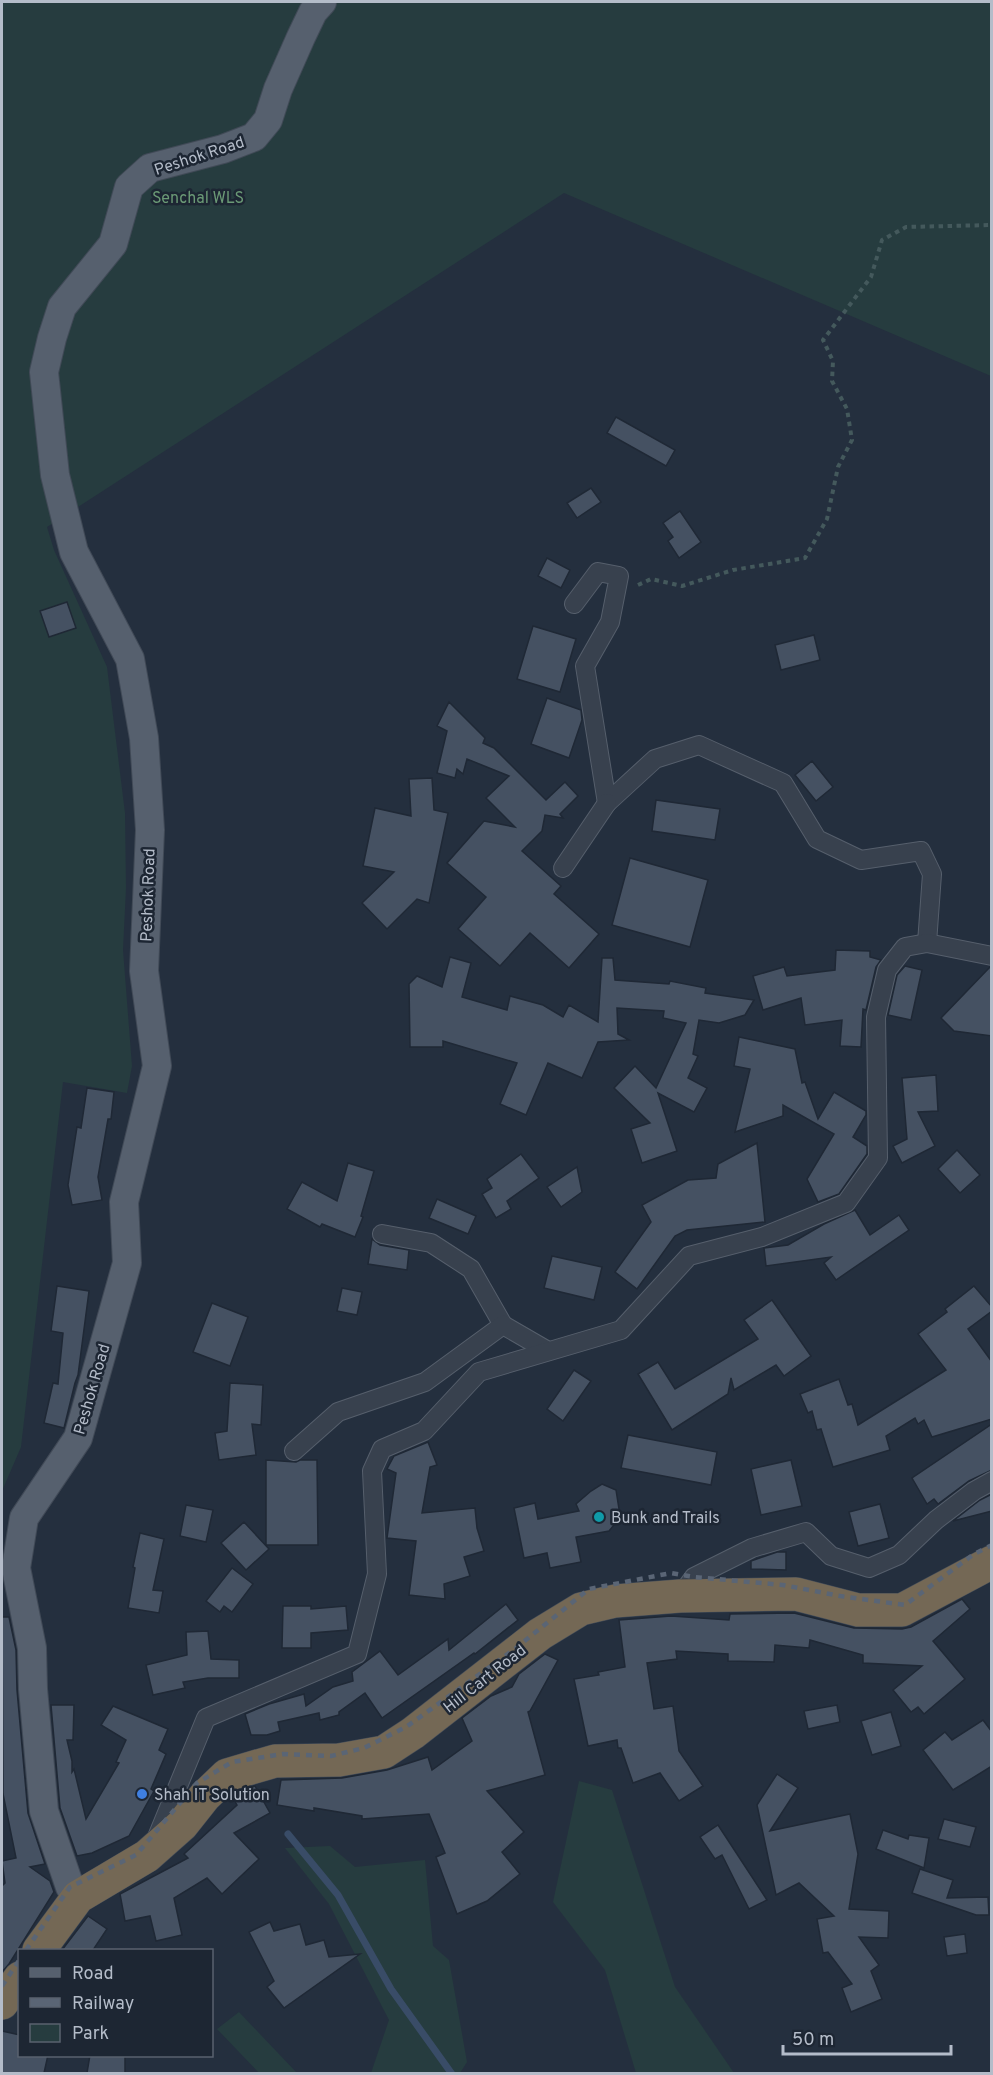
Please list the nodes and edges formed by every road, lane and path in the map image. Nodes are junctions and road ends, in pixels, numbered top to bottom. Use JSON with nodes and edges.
{"nodes":[{"id":1,"x":322,"y":2,"type":"edge"},
{"id":2,"x":992,"y":225,"type":"edge"},
{"id":3,"x":574,"y":604,"type":"dead end"},
{"id":4,"x":610,"y":622,"type":"junction"},
{"id":5,"x":607,"y":803,"type":"junction"},
{"id":6,"x":562,"y":868,"type":"dead end"},
{"id":7,"x":927,"y":943,"type":"junction"},
{"id":8,"x":992,"y":956,"type":"edge"},
{"id":9,"x":382,"y":1234,"type":"dead end"},
{"id":10,"x":503,"y":1325,"type":"junction"},
{"id":11,"x":548,"y":1351,"type":"junction"},
{"id":12,"x":294,"y":1451,"type":"dead end"},
{"id":13,"x":992,"y":1481,"type":"edge"},
{"id":14,"x":992,"y":1562,"type":"edge"},
{"id":15,"x":680,"y":1596,"type":"junction"},
{"id":16,"x":147,"y":1856,"type":"junction"},
{"id":17,"x":78,"y":1897,"type":"junction"},
{"id":18,"x":40,"y":1949,"type":"edge"},
{"id":19,"x":18,"y":1981,"type":"edge"},
{"id":20,"x":2,"y":2003,"type":"edge"}],
"edges":[{"from":1,"to":17,"type":"main road","name":"Peshok Road"},
{"from":2,"to":4,"type":"path"},
{"from":3,"to":4,"type":"street"},
{"from":4,"to":5,"type":"street"},
{"from":5,"to":6,"type":"street"},
{"from":5,"to":7,"type":"street"},
{"from":7,"to":8,"type":"street"},
{"from":7,"to":11,"type":"street"},
{"from":9,"to":10,"type":"street"},
{"from":10,"to":11,"type":"street"},
{"from":10,"to":12,"type":"street"},
{"from":11,"to":16,"type":"street"},
{"from":13,"to":15,"type":"street"},
{"from":14,"to":15,"type":"highway","name":"Hill Cart Road"},
{"from":15,"to":16,"type":"highway","name":"Hill Cart Road"},
{"from":16,"to":17,"type":"highway","name":"Hill Cart Road"},
{"from":17,"to":18,"type":"highway","name":"Hill Cart Road"},
{"from":19,"to":20,"type":"highway"}]}
